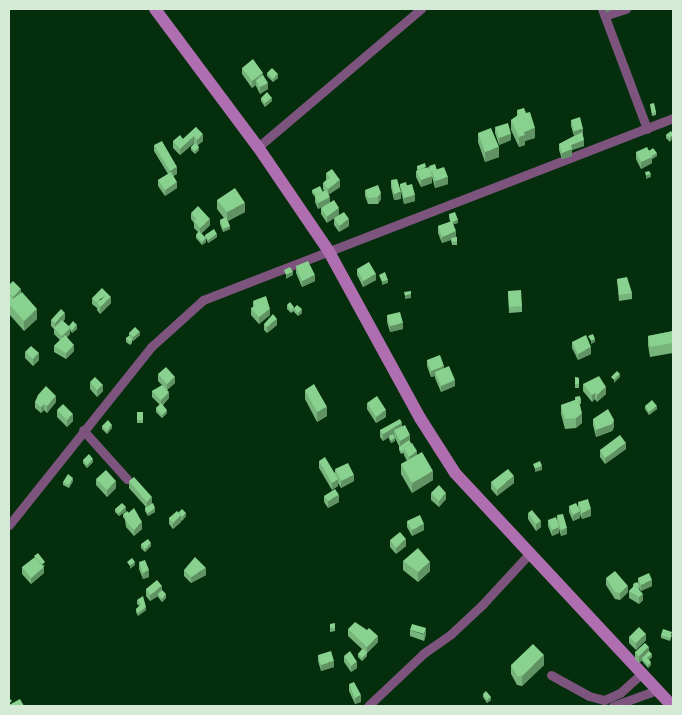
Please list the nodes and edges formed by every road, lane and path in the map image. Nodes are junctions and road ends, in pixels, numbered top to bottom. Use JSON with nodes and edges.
{"nodes":[{"id":1,"x":155,"y":9,"type":"edge"},
{"id":2,"x":421,"y":9,"type":"edge"},
{"id":3,"x":626,"y":9,"type":"edge"},
{"id":4,"x":605,"y":12,"type":"edge"},
{"id":5,"x":673,"y":118,"type":"edge"},
{"id":6,"x":647,"y":129,"type":"junction"},
{"id":7,"x":258,"y":148,"type":"junction"},
{"id":8,"x":328,"y":250,"type":"junction"},
{"id":9,"x":83,"y":430,"type":"junction"},
{"id":10,"x":127,"y":479,"type":"dead end"},
{"id":11,"x":9,"y":526,"type":"edge"},
{"id":12,"x":529,"y":554,"type":"junction"},
{"id":13,"x":551,"y":675,"type":"dead end"},
{"id":14,"x":640,"y":676,"type":"junction"},
{"id":15,"x":656,"y":690,"type":"junction"},
{"id":16,"x":589,"y":696,"type":"junction"},
{"id":17,"x":368,"y":706,"type":"edge"},
{"id":18,"x":591,"y":706,"type":"edge"},
{"id":19,"x":613,"y":706,"type":"edge"},
{"id":20,"x":672,"y":706,"type":"edge"}],
"edges":[{"from":1,"to":7,"type":"street"},
{"from":2,"to":7,"type":"street"},
{"from":3,"to":4,"type":"street"},
{"from":4,"to":6,"type":"street"},
{"from":5,"to":6,"type":"street"},
{"from":6,"to":8,"type":"street"},
{"from":7,"to":8,"type":"street"},
{"from":8,"to":9,"type":"street"},
{"from":8,"to":12,"type":"street"},
{"from":9,"to":10,"type":"street"},
{"from":9,"to":11,"type":"street"},
{"from":12,"to":14,"type":"street"},
{"from":12,"to":17,"type":"street"},
{"from":13,"to":16,"type":"street"},
{"from":14,"to":15,"type":"street"},
{"from":14,"to":16,"type":"street"},
{"from":15,"to":19,"type":"street"},
{"from":15,"to":20,"type":"street"},
{"from":16,"to":18,"type":"street"}]}
